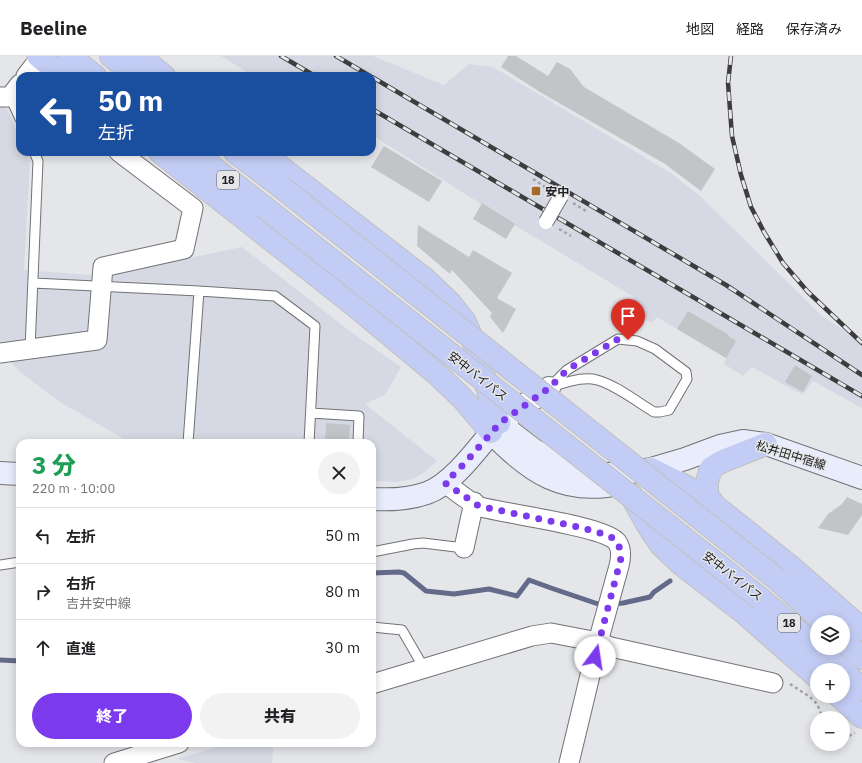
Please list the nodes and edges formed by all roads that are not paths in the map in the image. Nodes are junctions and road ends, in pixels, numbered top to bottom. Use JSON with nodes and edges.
{"nodes":[{"id":1,"x":69,"y":56,"type":"edge"},
{"id":2,"x":110,"y":56,"type":"edge"},
{"id":3,"x":139,"y":56,"type":"edge"},
{"id":4,"x":39,"y":57,"type":"edge"},
{"id":5,"x":29,"y":72,"type":"edge"},
{"id":6,"x":58,"y":72,"type":"edge"},
{"id":7,"x":90,"y":72,"type":"edge"},
{"id":8,"x":131,"y":72,"type":"edge"},
{"id":9,"x":159,"y":72,"type":"edge"},
{"id":10,"x":10,"y":95,"type":"edge"},
{"id":11,"x":16,"y":109,"type":"edge"},
{"id":12,"x":36,"y":156,"type":"edge"},
{"id":13,"x":124,"y":156,"type":"edge"},
{"id":14,"x":165,"y":156,"type":"edge"},
{"id":15,"x":198,"y":156,"type":"edge"},
{"id":16,"x":240,"y":156,"type":"edge"},
{"id":17,"x":267,"y":156,"type":"edge"},
{"id":18,"x":561,"y":196,"type":"dead end"},
{"id":19,"x":546,"y":222,"type":"dead end"},
{"id":20,"x":390,"y":253,"type":"junction"},
{"id":21,"x":33,"y":283,"type":"junction"},
{"id":22,"x":102,"y":286,"type":"junction"},
{"id":23,"x":199,"y":291,"type":"junction"},
{"id":24,"x":354,"y":305,"type":"junction"},
{"id":25,"x":30,"y":349,"type":"junction"},
{"id":26,"x":0,"y":353,"type":"edge"},
{"id":27,"x":549,"y":388,"type":"junction"},
{"id":28,"x":310,"y":413,"type":"junction"},
{"id":29,"x":496,"y":428,"type":"junction"},
{"id":30,"x":188,"y":439,"type":"edge"},
{"id":31,"x":309,"y":439,"type":"edge"},
{"id":32,"x":358,"y":439,"type":"edge"},
{"id":33,"x":766,"y":444,"type":"junction"},
{"id":34,"x":651,"y":469,"type":"junction"},
{"id":35,"x":0,"y":473,"type":"edge"},
{"id":36,"x":16,"y":474,"type":"edge"},
{"id":37,"x":862,"y":478,"type":"edge"},
{"id":38,"x":445,"y":483,"type":"junction"},
{"id":39,"x":624,"y":483,"type":"junction"},
{"id":40,"x":376,"y":499,"type":"edge"},
{"id":41,"x":474,"y":502,"type":"junction"},
{"id":42,"x":715,"y":506,"type":"junction"},
{"id":43,"x":464,"y":548,"type":"joint"},
{"id":44,"x":376,"y":551,"type":"edge"},
{"id":45,"x":16,"y":563,"type":"edge"},
{"id":46,"x":0,"y":565,"type":"edge"},
{"id":47,"x":816,"y":615,"type":"edge"},
{"id":48,"x":376,"y":627,"type":"edge"},
{"id":49,"x":862,"y":629,"type":"edge"},
{"id":50,"x":598,"y":642,"type":"junction"},
{"id":51,"x":810,"y":642,"type":"edge"},
{"id":52,"x":850,"y":647,"type":"edge"},
{"id":53,"x":825,"y":655,"type":"edge"},
{"id":54,"x":862,"y":658,"type":"edge"},
{"id":55,"x":835,"y":663,"type":"edge"},
{"id":56,"x":424,"y":668,"type":"junction"},
{"id":57,"x":810,"y":671,"type":"edge"},
{"id":58,"x":850,"y":677,"type":"edge"},
{"id":59,"x":376,"y":683,"type":"edge"},
{"id":60,"x":773,"y":683,"type":"road end"},
{"id":61,"x":862,"y":688,"type":"edge"},
{"id":62,"x":844,"y":703,"type":"edge"},
{"id":63,"x":860,"y":724,"type":"edge"},
{"id":64,"x":166,"y":747,"type":"edge"},
{"id":65,"x":114,"y":763,"type":"edge"},
{"id":66,"x":568,"y":763,"type":"edge"}],
"edges":[{"from":1,"to":7,"type":"highway"},
{"from":2,"to":8,"type":"highway"},
{"from":3,"to":9,"type":"highway"},
{"from":4,"to":5,"type":"street"},
{"from":4,"to":6,"type":"highway"},
{"from":10,"to":11,"type":"lane"},
{"from":12,"to":21,"type":"lane"},
{"from":13,"to":22,"type":"street"},
{"from":14,"to":24,"type":"highway"},
{"from":15,"to":51,"type":"highway","name":"安中バイパス","number":"18","bridge":true},
{"from":16,"to":47,"type":"highway","name":"安中バイパス","number":"18","bridge":true},
{"from":17,"to":20,"type":"highway"},
{"from":18,"to":19,"type":"street","bridge":true},
{"from":20,"to":24,"type":"highway"},
{"from":20,"to":29,"type":"highway"},
{"from":21,"to":22,"type":"lane"},
{"from":21,"to":25,"type":"lane"},
{"from":22,"to":23,"type":"lane"},
{"from":22,"to":25,"type":"street"},
{"from":23,"to":28,"type":"lane"},
{"from":23,"to":30,"type":"lane"},
{"from":24,"to":29,"type":"highway"},
{"from":25,"to":26,"type":"street"},
{"from":27,"to":27,"type":"lane"},
{"from":27,"to":29,"type":"street"},
{"from":28,"to":31,"type":"lane"},
{"from":28,"to":32,"type":"lane"},
{"from":29,"to":34,"type":"main road","name":"松井田中宿線"},
{"from":29,"to":38,"type":"main road"},
{"from":29,"to":39,"type":"main road","name":"松井田中宿線"},
{"from":33,"to":34,"type":"main road","name":"松井田中宿線"},
{"from":33,"to":37,"type":"main road","name":"松井田中宿線"},
{"from":33,"to":42,"type":"highway"},
{"from":34,"to":39,"type":"main road","name":"松井田中宿線"},
{"from":34,"to":42,"type":"highway"},
{"from":35,"to":36,"type":"main road"},
{"from":38,"to":40,"type":"main road"},
{"from":38,"to":41,"type":"street"},
{"from":39,"to":57,"type":"highway"},
{"from":41,"to":43,"type":"street"},
{"from":41,"to":50,"type":"street"},
{"from":42,"to":49,"type":"highway"},
{"from":43,"to":44,"type":"lane"},
{"from":45,"to":46,"type":"lane"},
{"from":48,"to":56,"type":"lane"},
{"from":50,"to":56,"type":"street"},
{"from":50,"to":60,"type":"street"},
{"from":50,"to":66,"type":"street"},
{"from":52,"to":54,"type":"highway"},
{"from":53,"to":55,"type":"highway","name":"安中バイパス","number":"18"},
{"from":56,"to":59,"type":"street"},
{"from":58,"to":61,"type":"highway","name":"安中バイパス","number":"18"},
{"from":62,"to":63,"type":"highway"},
{"from":64,"to":65,"type":"street"}]}
